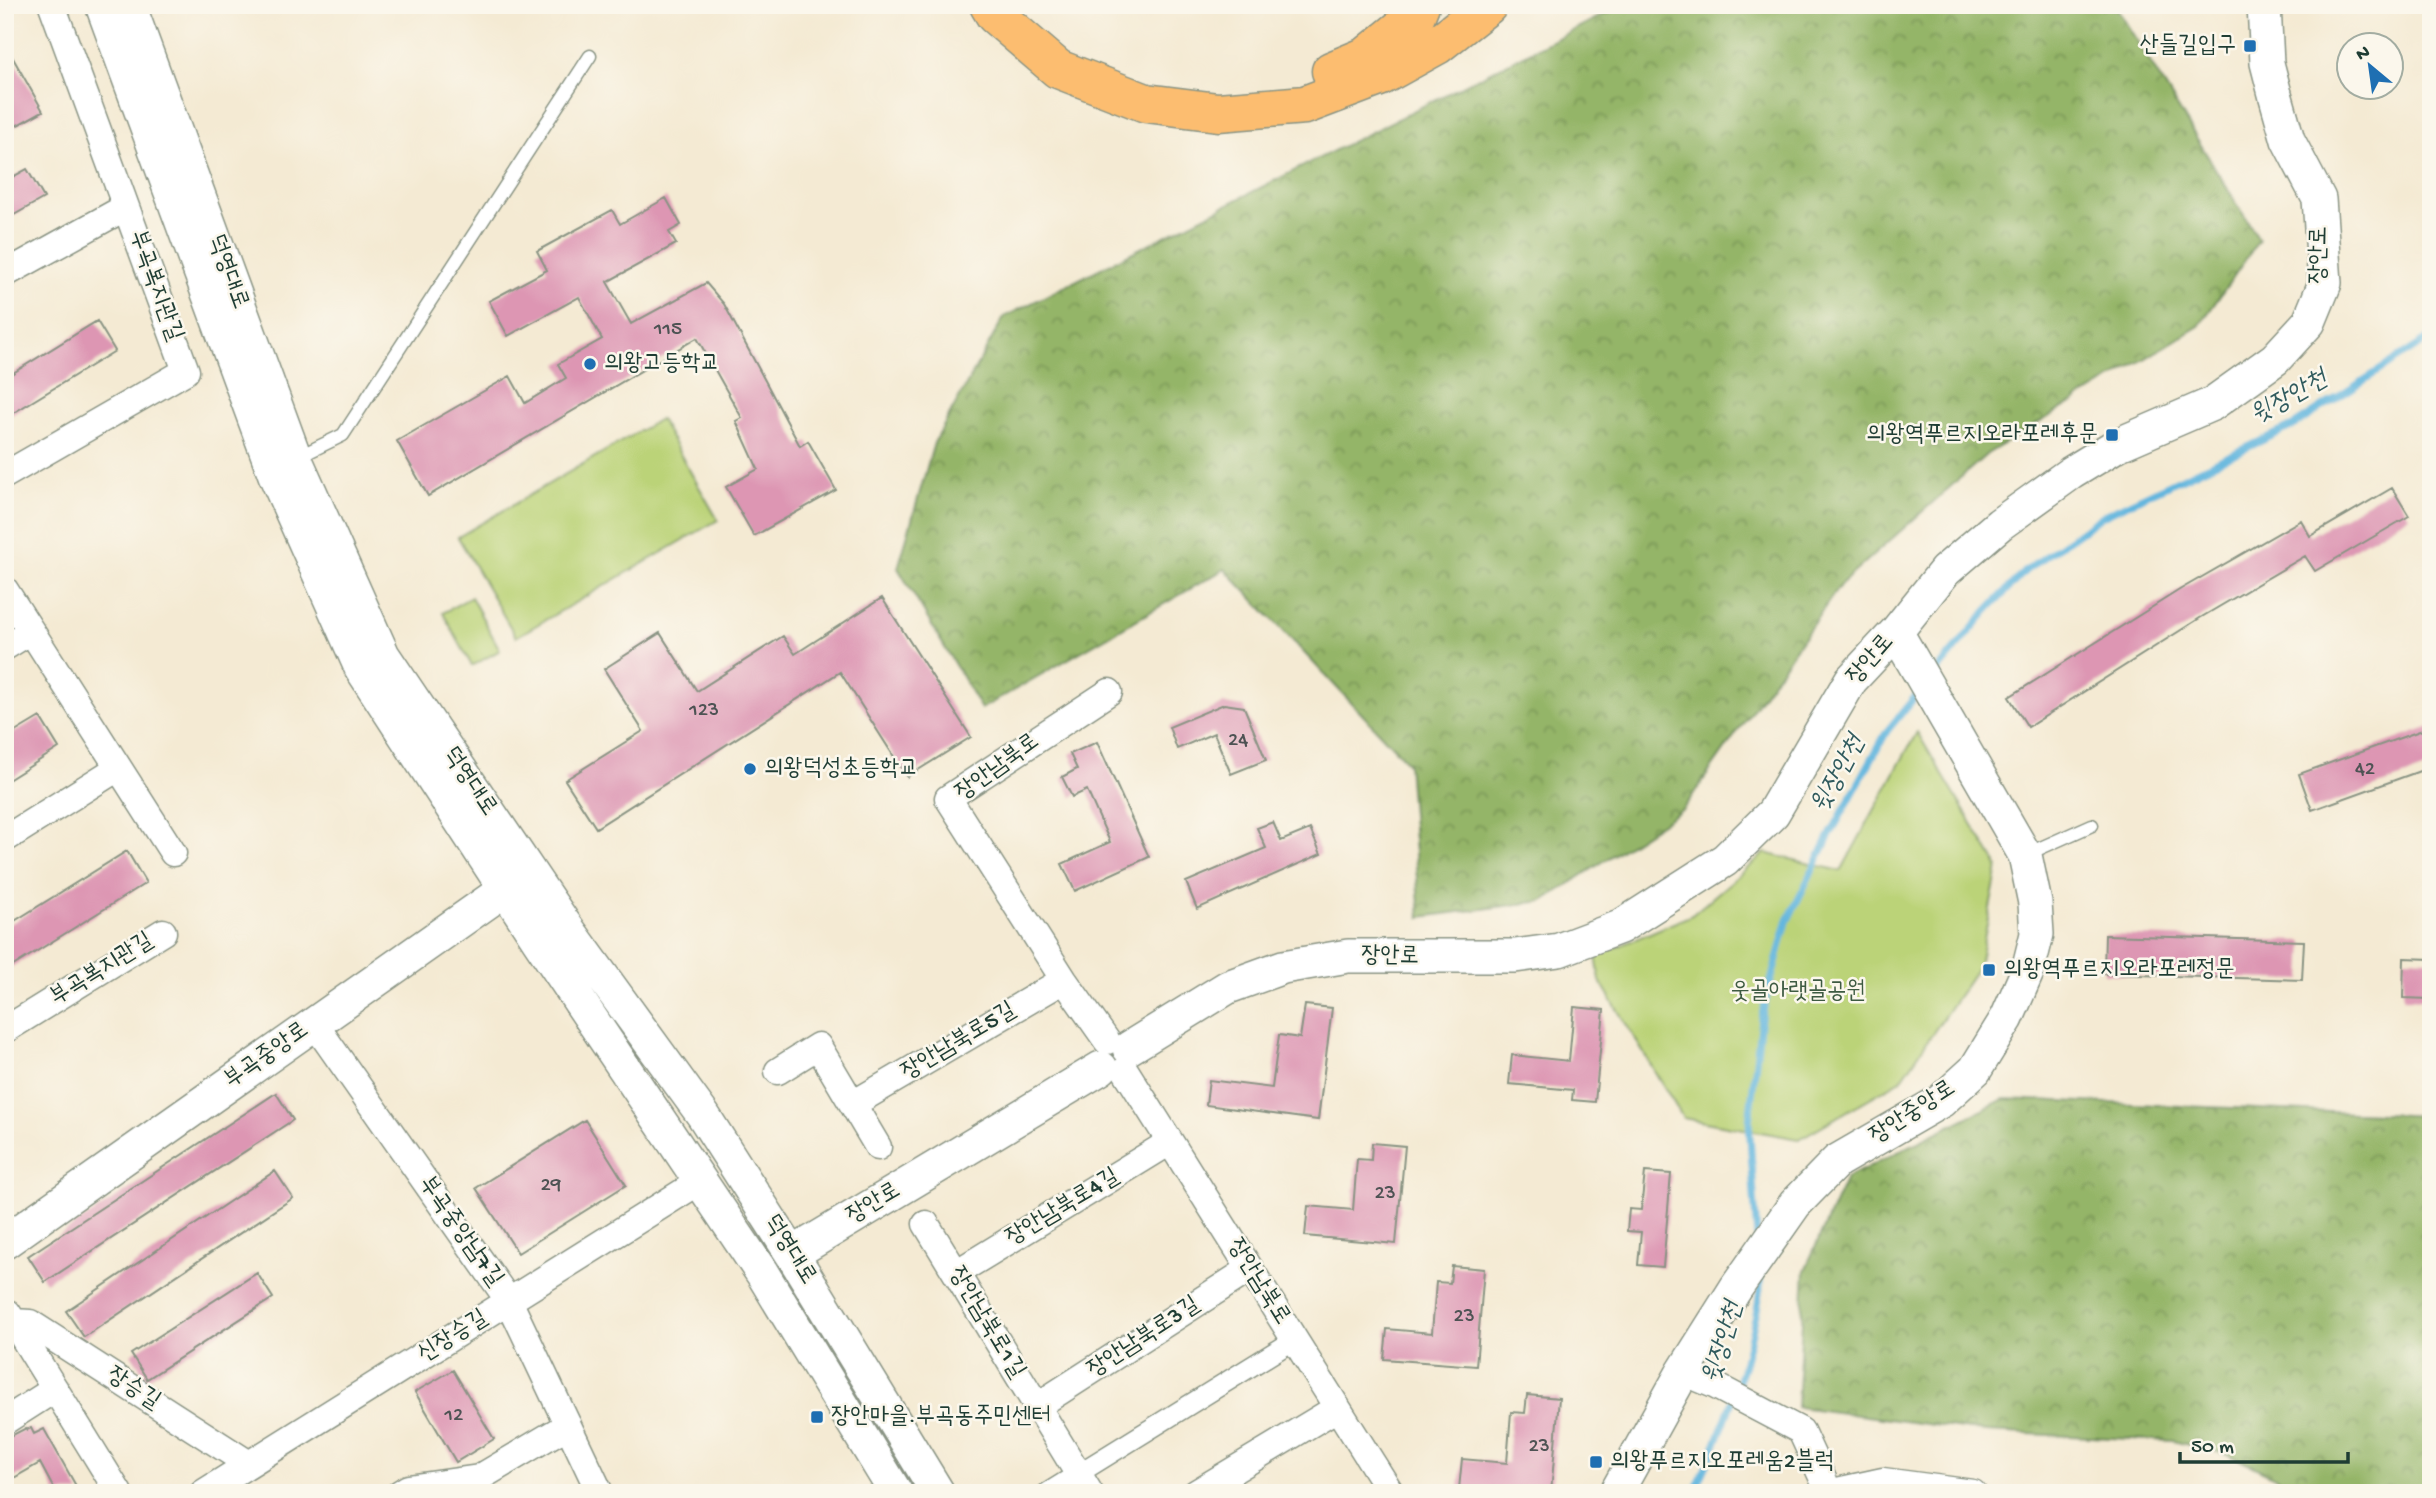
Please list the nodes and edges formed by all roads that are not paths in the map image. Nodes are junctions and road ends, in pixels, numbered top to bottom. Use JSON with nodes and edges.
{"nodes":[{"id":1,"x":52,"y":5,"type":"edge"},
{"id":2,"x":102,"y":5,"type":"edge"},
{"id":3,"x":129,"y":5,"type":"edge"},
{"id":4,"x":989,"y":5,"type":"edge"},
{"id":5,"x":1016,"y":5,"type":"edge"},
{"id":6,"x":1420,"y":5,"type":"edge"},
{"id":7,"x":1488,"y":5,"type":"edge"},
{"id":8,"x":2264,"y":5,"type":"edge"},
{"id":9,"x":590,"y":56,"type":"dead end"},
{"id":10,"x":127,"y":207,"type":"junction"},
{"id":11,"x":5,"y":274,"type":"edge"},
{"id":12,"x":295,"y":458,"type":"junction"},
{"id":13,"x":5,"y":475,"type":"edge"},
{"id":14,"x":5,"y":590,"type":"edge"},
{"id":15,"x":31,"y":631,"type":"junction"},
{"id":16,"x":1903,"y":643,"type":"junction"},
{"id":17,"x":5,"y":647,"type":"edge"},
{"id":18,"x":1109,"y":692,"type":"dead end"},
{"id":19,"x":118,"y":768,"type":"junction"},
{"id":20,"x":2092,"y":825,"type":"dead end"},
{"id":21,"x":5,"y":839,"type":"edge"},
{"id":22,"x":173,"y":853,"type":"dead end"},
{"id":23,"x":2025,"y":855,"type":"junction"},
{"id":24,"x":517,"y":881,"type":"junction"},
{"id":25,"x":163,"y":932,"type":"dead end"},
{"id":26,"x":1065,"y":980,"type":"junction"},
{"id":27,"x":314,"y":1023,"type":"junction"},
{"id":28,"x":5,"y":1030,"type":"edge"},
{"id":29,"x":1115,"y":1057,"type":"junction"},
{"id":30,"x":778,"y":1071,"type":"dead end"},
{"id":31,"x":853,"y":1104,"type":"junction"},
{"id":32,"x":1170,"y":1142,"type":"junction"},
{"id":33,"x":878,"y":1147,"type":"dead end"},
{"id":34,"x":702,"y":1180,"type":"junction"},
{"id":35,"x":926,"y":1224,"type":"dead end"},
{"id":36,"x":5,"y":1242,"type":"edge"},
{"id":37,"x":792,"y":1254,"type":"junction"},
{"id":38,"x":1250,"y":1269,"type":"junction"},
{"id":39,"x":956,"y":1273,"type":"junction"},
{"id":40,"x":509,"y":1301,"type":"junction"},
{"id":41,"x":9,"y":1315,"type":"edge"},
{"id":42,"x":1294,"y":1340,"type":"junction"},
{"id":43,"x":1684,"y":1372,"type":"junction"},
{"id":44,"x":55,"y":1389,"type":"junction"},
{"id":45,"x":1037,"y":1406,"type":"junction"},
{"id":46,"x":1337,"y":1408,"type":"junction"},
{"id":47,"x":5,"y":1421,"type":"edge"},
{"id":48,"x":568,"y":1425,"type":"junction"},
{"id":49,"x":249,"y":1464,"type":"junction"},
{"id":50,"x":1084,"y":1483,"type":"edge"},
{"id":51,"x":1828,"y":1492,"type":"edge"},
{"id":52,"x":119,"y":1493,"type":"edge"},
{"id":53,"x":203,"y":1493,"type":"edge"},
{"id":54,"x":400,"y":1493,"type":"edge"},
{"id":55,"x":600,"y":1493,"type":"edge"},
{"id":56,"x":896,"y":1493,"type":"edge"},
{"id":57,"x":937,"y":1493,"type":"edge"},
{"id":58,"x":1046,"y":1493,"type":"edge"},
{"id":59,"x":1196,"y":1493,"type":"edge"},
{"id":60,"x":1391,"y":1493,"type":"edge"},
{"id":61,"x":1616,"y":1493,"type":"edge"},
{"id":62,"x":1973,"y":1493,"type":"edge"}],
"edges":[{"from":1,"to":10,"type":"street","name":"부곡복지관길"},
{"from":2,"to":24,"type":"street","name":"덕영대로"},
{"from":3,"to":12,"type":"street","name":"덕영대로"},
{"from":4,"to":7,"type":"highway"},
{"from":5,"to":6,"type":"highway"},
{"from":8,"to":16,"type":"street","name":"장안로"},
{"from":9,"to":12,"type":"lane"},
{"from":10,"to":11,"type":"street"},
{"from":10,"to":13,"type":"street","name":"부곡복지관길"},
{"from":12,"to":24,"type":"street","name":"덕영대로"},
{"from":14,"to":15,"type":"street"},
{"from":15,"to":17,"type":"street"},
{"from":15,"to":19,"type":"street"},
{"from":16,"to":23,"type":"street","name":"장안중앙로"},
{"from":16,"to":29,"type":"street","name":"장안로"},
{"from":18,"to":26,"type":"street","name":"장안남북로"},
{"from":19,"to":21,"type":"street"},
{"from":19,"to":22,"type":"street"},
{"from":20,"to":23,"type":"lane"},
{"from":23,"to":43,"type":"street","name":"장안중앙로"},
{"from":24,"to":27,"type":"street","name":"부곡중앙로"},
{"from":24,"to":34,"type":"street","name":"덕영대로"},
{"from":24,"to":37,"type":"street","name":"덕영대로"},
{"from":25,"to":28,"type":"street","name":"부곡복지관길"},
{"from":26,"to":29,"type":"street","name":"장안남북로"},
{"from":26,"to":31,"type":"street","name":"장안남북로5길"},
{"from":27,"to":36,"type":"street","name":"부곡중앙로"},
{"from":27,"to":40,"type":"street","name":"부곡중앙남7길"},
{"from":29,"to":32,"type":"street","name":"장안남북로"},
{"from":29,"to":37,"type":"street","name":"장안로"},
{"from":30,"to":31,"type":"street"},
{"from":31,"to":33,"type":"street"},
{"from":32,"to":38,"type":"street","name":"장안남북로"},
{"from":32,"to":39,"type":"street","name":"장안남북로4길"},
{"from":34,"to":40,"type":"street","name":"신장승길"},
{"from":34,"to":56,"type":"street","name":"덕영대로"},
{"from":35,"to":39,"type":"street","name":"장안남북로1길"},
{"from":37,"to":57,"type":"street","name":"덕영대로"},
{"from":38,"to":42,"type":"street","name":"장안남북로"},
{"from":38,"to":45,"type":"street","name":"장안남북로3길"},
{"from":39,"to":45,"type":"street","name":"장안남북로1길"},
{"from":40,"to":48,"type":"street","name":"부곡중앙남7길"},
{"from":40,"to":49,"type":"street","name":"신장승길"},
{"from":41,"to":44,"type":"street","name":"장승길"},
{"from":41,"to":49,"type":"street","name":"장승길"},
{"from":42,"to":46,"type":"street","name":"장안남북로"},
{"from":42,"to":50,"type":"street"},
{"from":43,"to":51,"type":"street"},
{"from":43,"to":61,"type":"street"},
{"from":44,"to":47,"type":"street"},
{"from":44,"to":52,"type":"street","name":"장승길"},
{"from":45,"to":50,"type":"street","name":"장안남북로1길"},
{"from":46,"to":59,"type":"street"},
{"from":46,"to":60,"type":"street","name":"장안남북로"},
{"from":48,"to":54,"type":"street"},
{"from":48,"to":55,"type":"street","name":"부곡중앙남7길"},
{"from":49,"to":53,"type":"street","name":"신장승길"},
{"from":50,"to":58,"type":"street"},
{"from":51,"to":62,"type":"street"}]}
